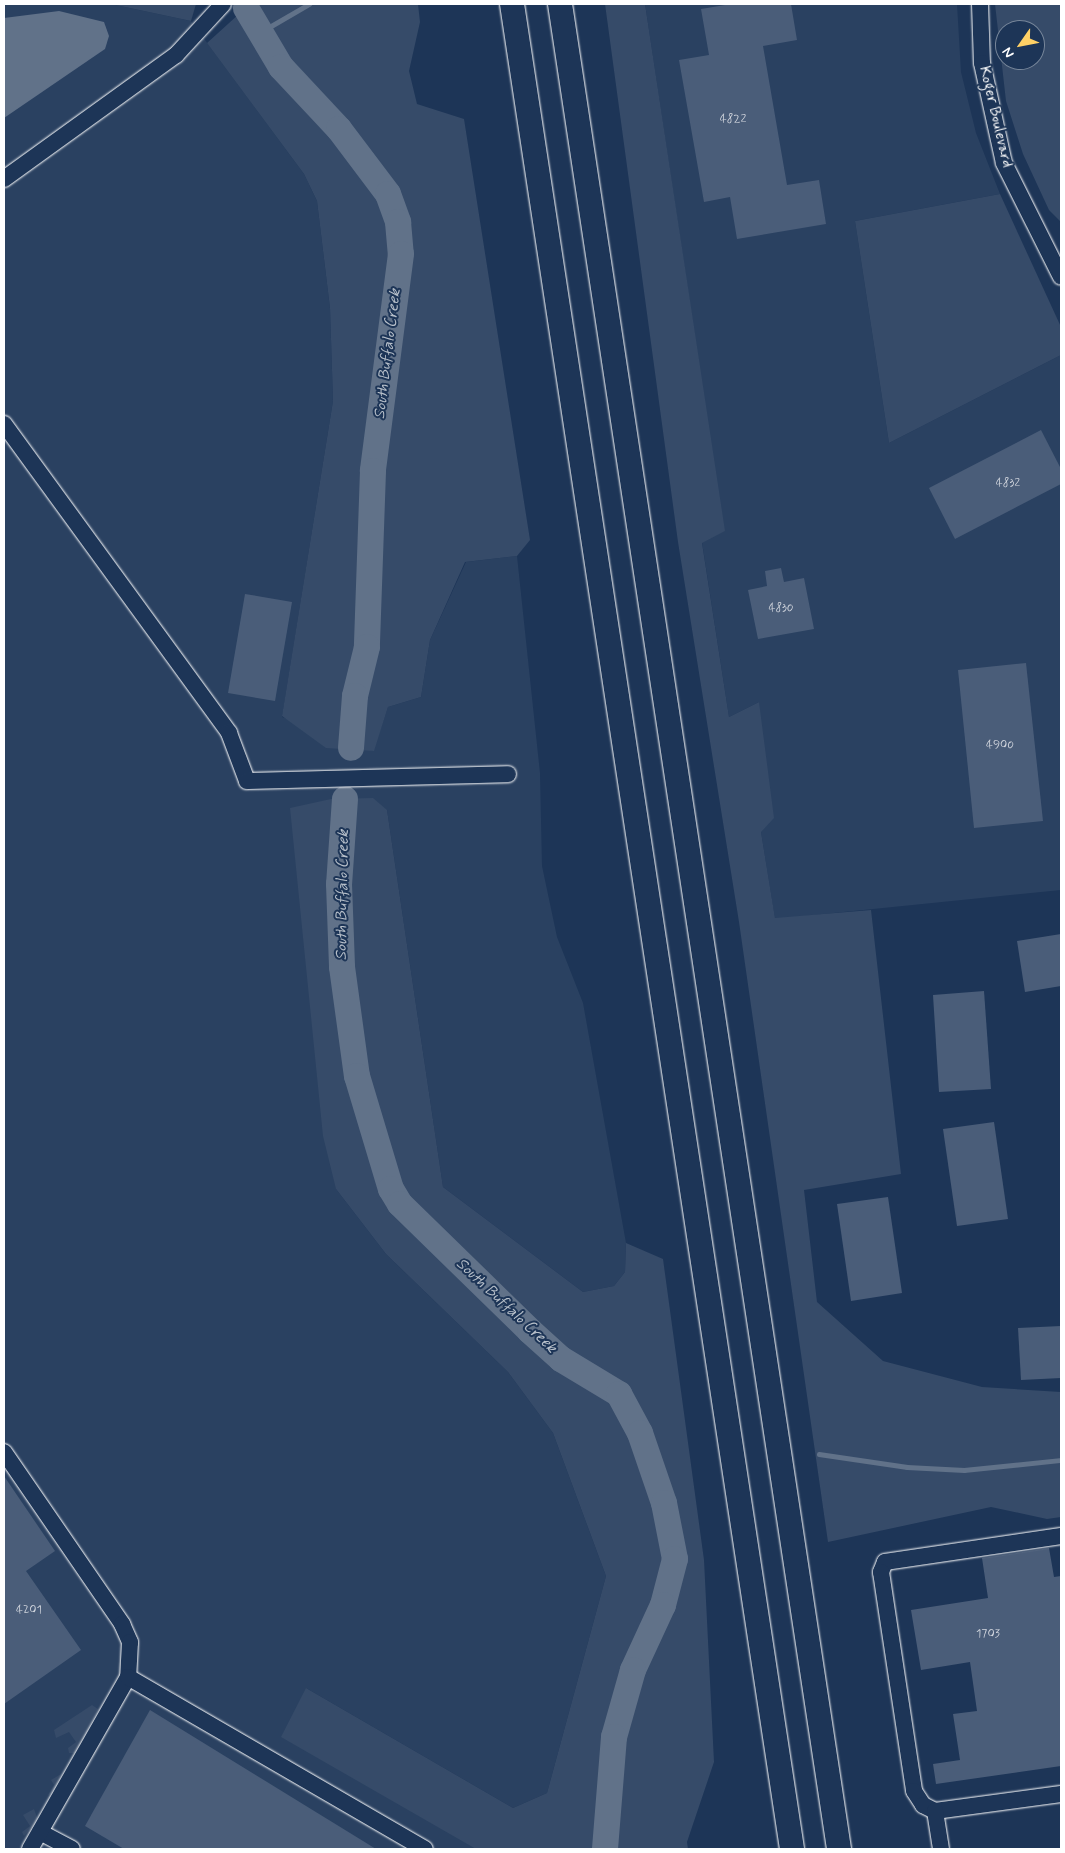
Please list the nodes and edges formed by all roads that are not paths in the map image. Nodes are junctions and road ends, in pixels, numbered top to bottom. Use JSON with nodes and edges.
{"nodes":[{"id":1,"x":223,"y":4,"type":"edge"},
{"id":2,"x":512,"y":4,"type":"edge"},
{"id":3,"x":560,"y":4,"type":"edge"},
{"id":4,"x":980,"y":4,"type":"edge"},
{"id":5,"x":4,"y":179,"type":"edge"},
{"id":6,"x":1061,"y":277,"type":"edge"},
{"id":7,"x":4,"y":424,"type":"edge"},
{"id":8,"x":508,"y":774,"type":"dead end"},
{"id":9,"x":4,"y":1452,"type":"edge"},
{"id":10,"x":1061,"y":1536,"type":"edge"},
{"id":11,"x":128,"y":1677,"type":"junction"},
{"id":12,"x":774,"y":1723,"type":"junction"},
{"id":13,"x":1061,"y":1794,"type":"edge"},
{"id":14,"x":935,"y":1811,"type":"junction"},
{"id":15,"x":40,"y":1832,"type":"junction"},
{"id":16,"x":30,"y":1849,"type":"edge"},
{"id":17,"x":72,"y":1849,"type":"edge"},
{"id":18,"x":425,"y":1849,"type":"edge"},
{"id":19,"x":781,"y":1849,"type":"edge"},
{"id":20,"x":792,"y":1849,"type":"edge"},
{"id":21,"x":839,"y":1849,"type":"edge"},
{"id":22,"x":941,"y":1849,"type":"edge"}],
"edges":[{"from":1,"to":5,"type":"street"},
{"from":2,"to":12,"type":"highway"},
{"from":3,"to":21,"type":"highway"},
{"from":4,"to":6,"type":"street","name":"Koger Boulevard"},
{"from":7,"to":8,"type":"street"},
{"from":9,"to":11,"type":"street"},
{"from":10,"to":14,"type":"street"},
{"from":11,"to":15,"type":"street"},
{"from":11,"to":18,"type":"street"},
{"from":12,"to":19,"type":"highway"},
{"from":12,"to":20,"type":"highway"},
{"from":13,"to":14,"type":"street"},
{"from":14,"to":22,"type":"street"},
{"from":15,"to":16,"type":"street"},
{"from":15,"to":17,"type":"street"}]}
